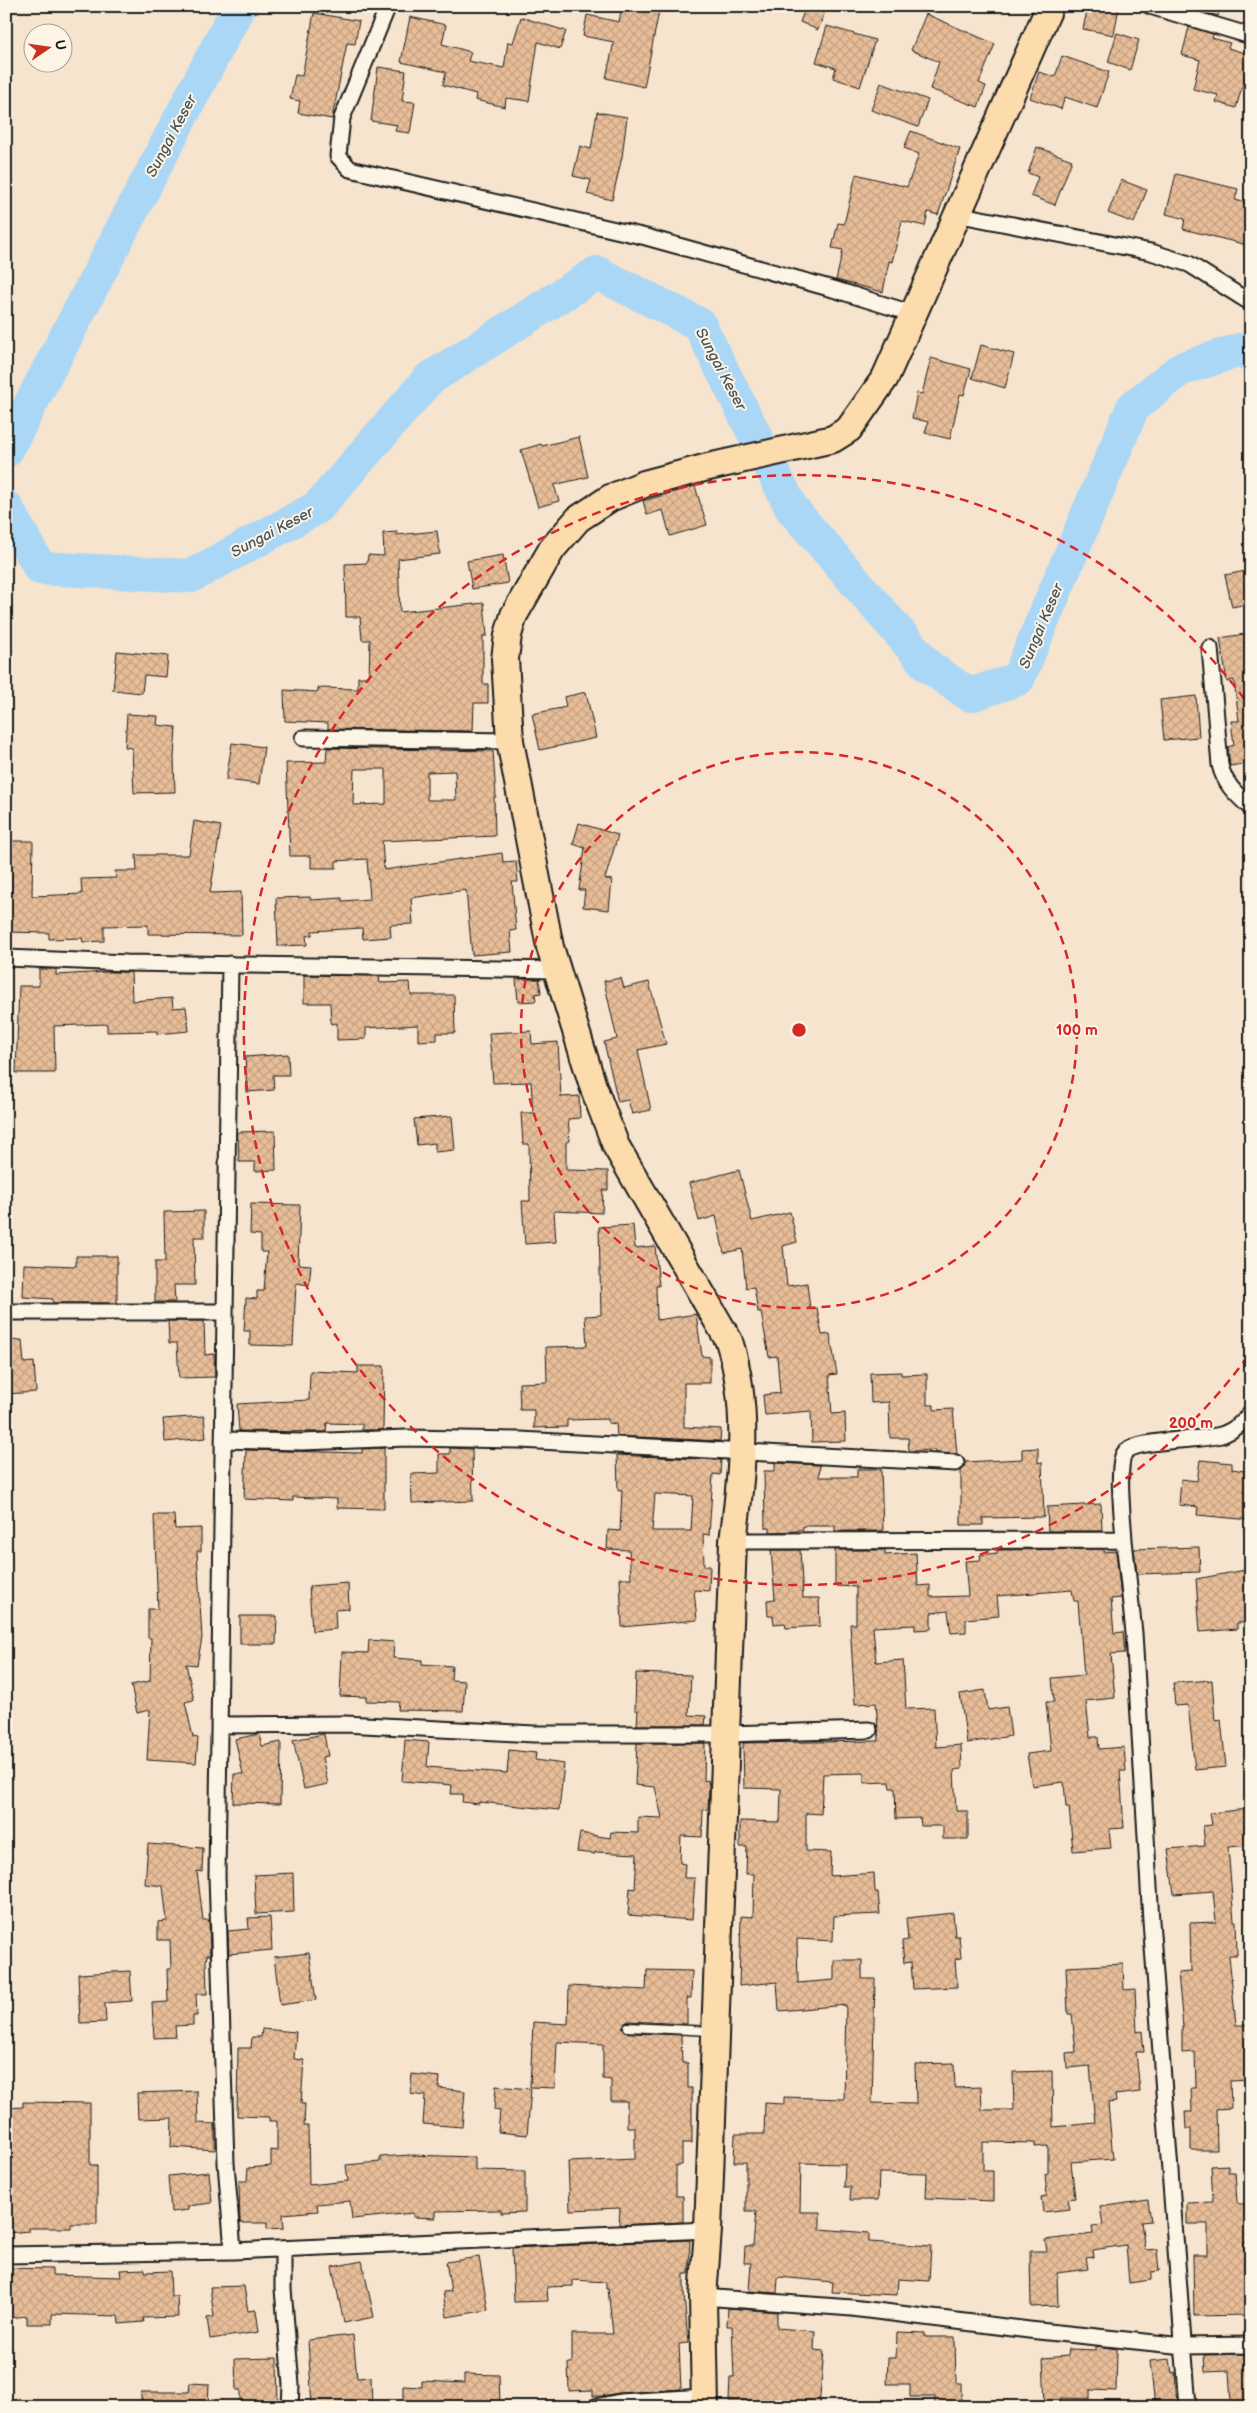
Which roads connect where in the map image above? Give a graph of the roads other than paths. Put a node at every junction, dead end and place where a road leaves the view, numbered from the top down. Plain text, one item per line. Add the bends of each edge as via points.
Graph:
1 (388, 6) edge
2 (1050, 6) edge
3 (1150, 6) edge
4 (1251, 36) edge
5 (956, 214) junction
6 (1251, 303) edge
7 (914, 314) junction
8 (1210, 648) dead end
9 (303, 738) dead end
10 (510, 741) junction
11 (1251, 808) edge
12 (6, 958) edge
13 (230, 964) junction
14 (556, 970) junction
15 (6, 1312) edge
16 (225, 1312) junction
17 (1251, 1412) edge
18 (223, 1440) junction
19 (742, 1452) junction
20 (956, 1462) dead end
21 (1124, 1540) junction
22 (733, 1541) junction
23 (219, 1725) junction
24 (869, 1730) dead end
25 (726, 1734) junction
26 (628, 2027) dead end
27 (716, 2031) junction
28 (708, 2230) junction
29 (283, 2249) junction
30 (233, 2251) junction
31 (6, 2255) edge
32 (703, 2297) junction
33 (1251, 2345) edge
34 (1184, 2346) junction
35 (705, 2402) edge
36 (290, 2407) edge
37 (595, 2407) edge
38 (1188, 2407) edge

1 - 7 street via 342,118 338,156 350,169 646,237
2 - 5 highway
3 - 4 street
5 - 6 street via 1151,252 1189,264
5 - 7 highway
7 - 10 highway via 885,378 850,429 833,439 644,484 610,498 578,519 552,549 514,615 505,659
8 - 11 street via 1223,780
9 - 10 street
10 - 14 highway
12 - 13 street
13 - 14 street
13 - 16 street
14 - 19 highway via 616,1146 729,1341 738,1367 743,1414
15 - 16 street
16 - 18 street
17 - 21 street via 1226,1434 1151,1443 1129,1448 1123,1454
18 - 19 street via 520,1440
18 - 23 street
19 - 20 street
19 - 22 highway
21 - 22 street
21 - 34 street via 1134,1633 1151,1921
22 - 25 highway
23 - 25 street via 345,1724 534,1734
23 - 30 street via 217,1875 226,2163
24 - 25 street
25 - 27 highway
26 - 27 lane
27 - 28 highway
28 - 29 street
28 - 32 highway
29 - 30 street
29 - 36 street
30 - 31 street
32 - 34 street via 852,2308
32 - 35 highway
33 - 34 street
34 - 38 street
35 - 37 street via 620,2402

